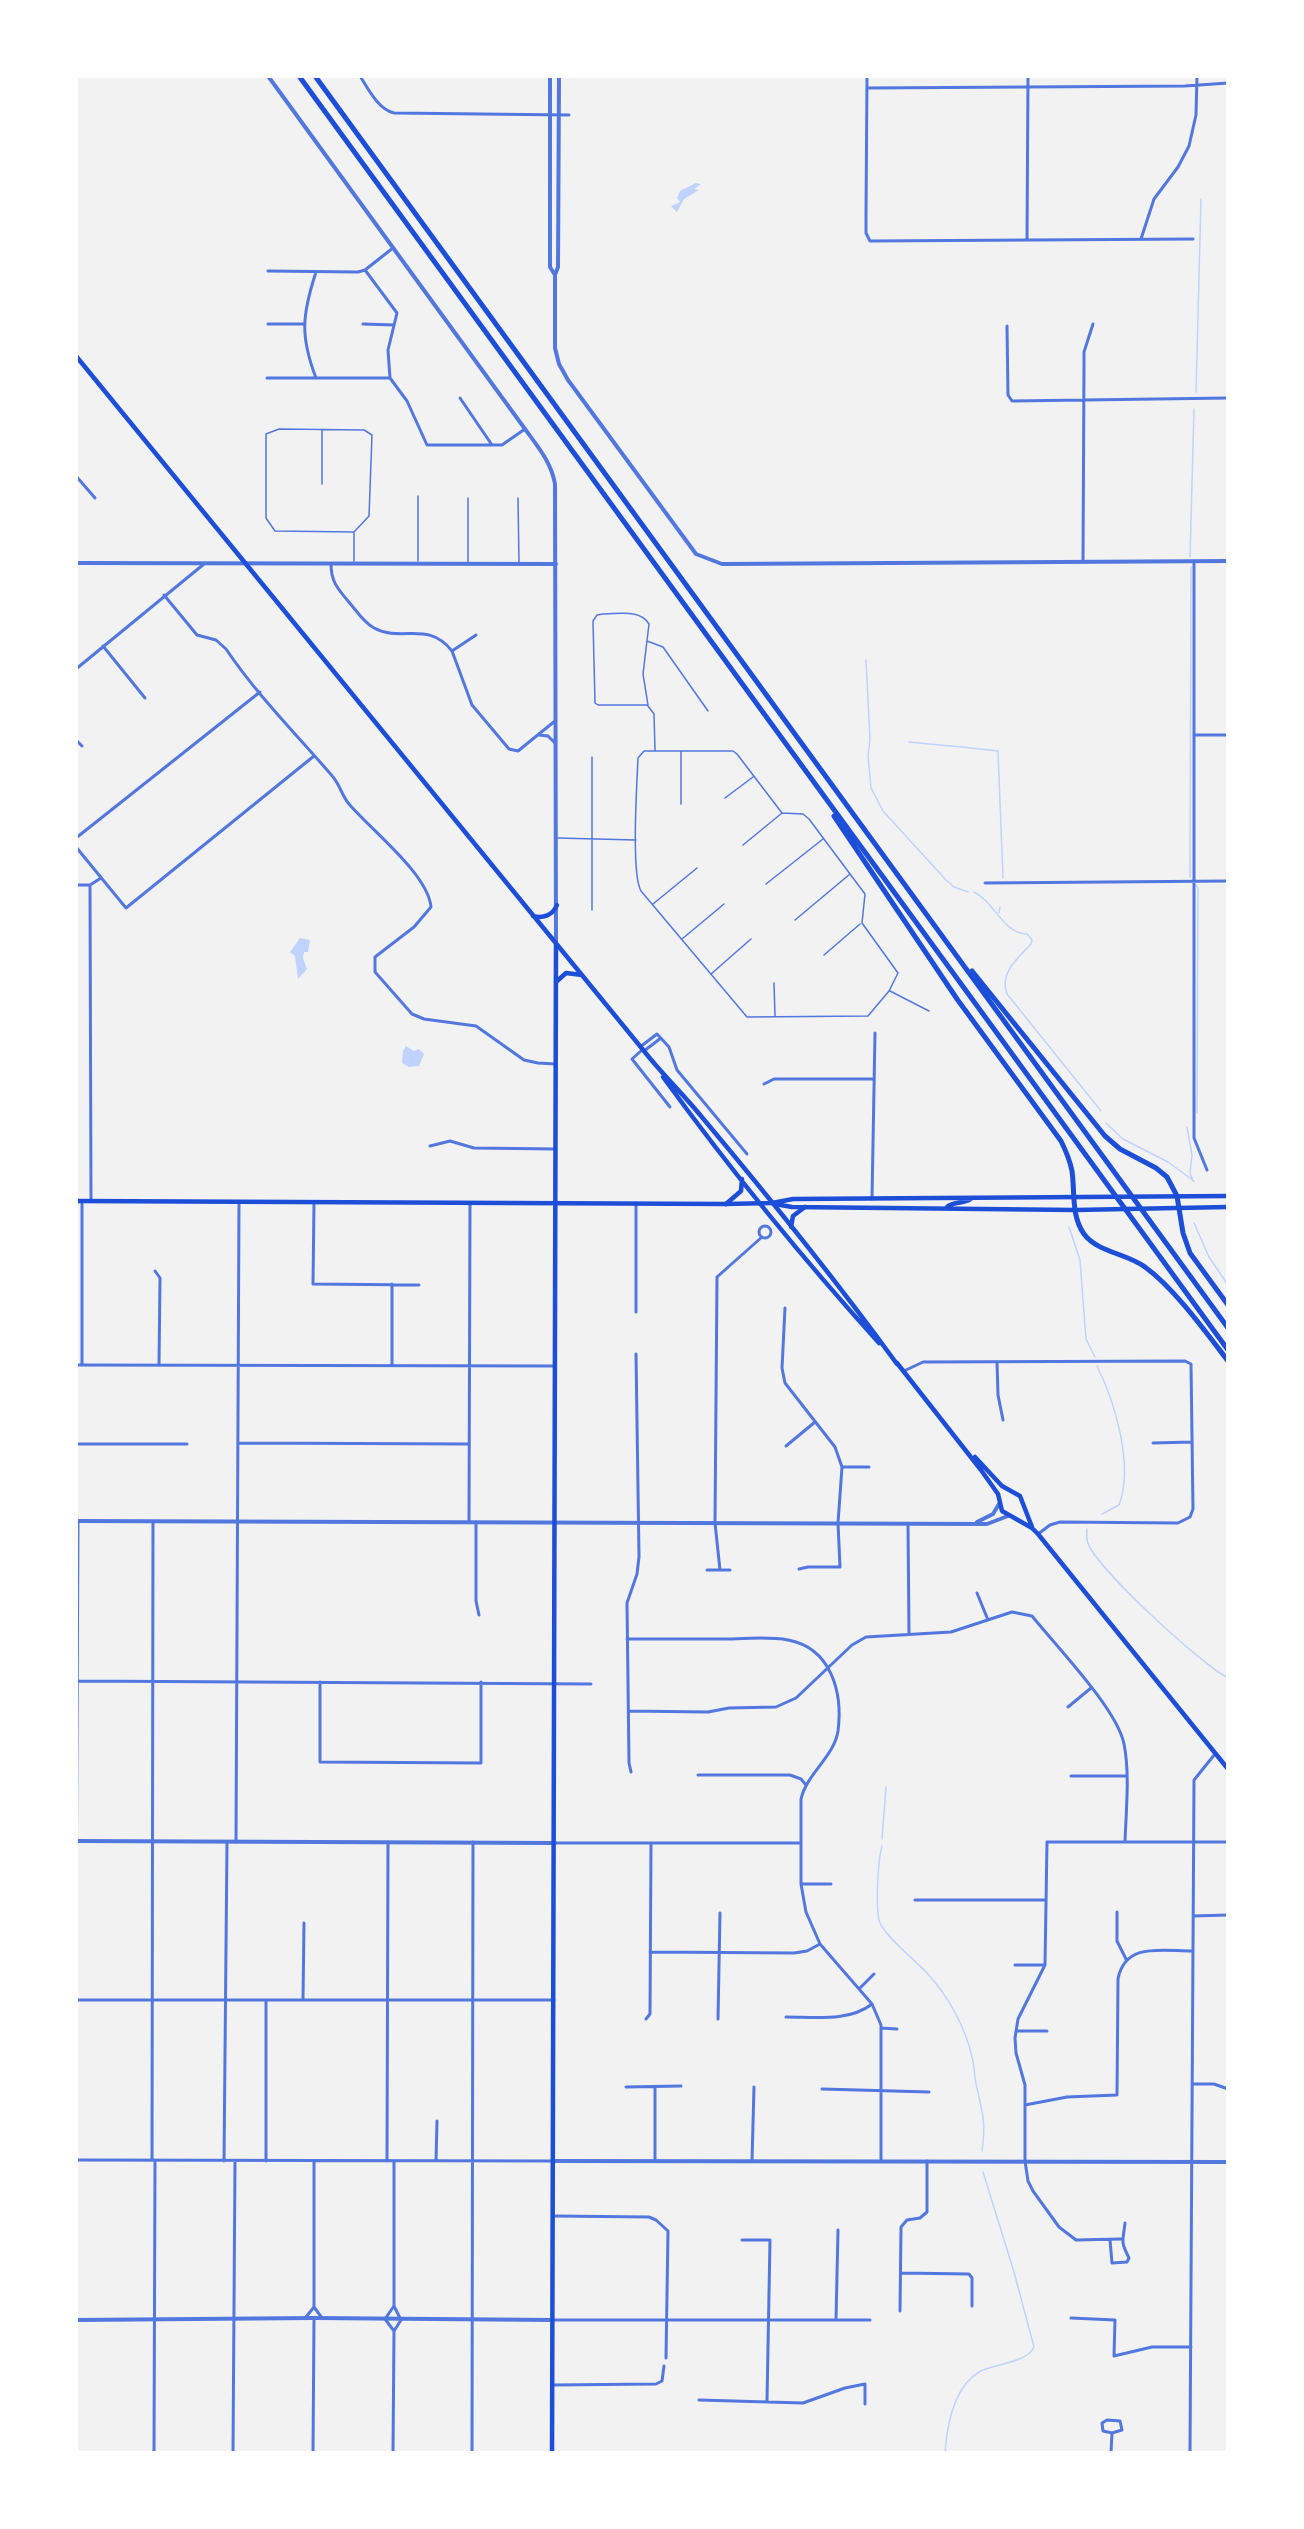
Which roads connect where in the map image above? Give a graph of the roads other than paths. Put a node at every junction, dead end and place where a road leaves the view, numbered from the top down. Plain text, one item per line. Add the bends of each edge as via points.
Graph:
1 (268, 76) edge
2 (299, 76) edge
3 (315, 76) edge
4 (360, 76) edge
5 (550, 76) edge
6 (560, 76) edge
7 (867, 76) edge
8 (1028, 76) edge
9 (1197, 76) edge
10 (1227, 83) edge
11 (1197, 84) junction
12 (1027, 87) junction
13 (867, 88) junction
14 (550, 115) junction
15 (560, 115) junction
16 (569, 115) dead end
17 (1141, 239) junction
18 (1193, 239) dead end
19 (1027, 240) junction
20 (393, 248) junction
21 (365, 270) junction
22 (268, 271) dead end
23 (316, 272) junction
24 (555, 275) junction
25 (268, 324) dead end
26 (305, 324) junction
27 (363, 324) dead end
28 (1093, 324) dead end
29 (394, 325) junction
30 (1007, 326) dead end
31 (76, 356) edge
32 (267, 378) dead end
33 (316, 378) junction
34 (390, 378) junction
35 (459, 398) dead end
36 (1227, 398) edge
37 (1083, 400) junction
38 (525, 429) junction
39 (322, 430) junction
40 (492, 445) junction
41 (76, 476) edge
42 (322, 483) dead end
43 (418, 496) dead end
44 (95, 498) dead end
45 (468, 498) dead end
46 (518, 498) dead end
47 (354, 532) junction
48 (1227, 561) edge
49 (1083, 562) junction
50 (1194, 562) junction
51 (76, 563) edge
52 (204, 564) junction
53 (245, 564) junction
54 (331, 564) junction
55 (354, 564) junction
56 (418, 564) junction
57 (468, 564) junction
58 (519, 564) junction
59 (555, 564) junction
60 (164, 595) junction
61 (476, 635) dead end
62 (647, 641) junction
63 (103, 646) junction
64 (452, 651) junction
65 (76, 669) edge
66 (260, 692) junction
67 (146, 698) dead end
68 (648, 705) junction
69 (708, 711) dead end
70 (556, 720) junction
71 (539, 735) junction
72 (1194, 735) junction
73 (1227, 735) edge
74 (76, 740) edge
75 (82, 746) dead end
76 (557, 748) junction
77 (655, 751) junction
78 (681, 751) junction
79 (315, 756) junction
80 (592, 757) dead end
81 (802, 767) junction
82 (754, 776) junction
83 (725, 798) dead end
84 (681, 804) dead end
85 (782, 813) junction
86 (76, 838) edge
87 (556, 838) junction
88 (592, 838) junction
89 (823, 839) junction
90 (636, 840) junction
91 (743, 845) dead end
92 (76, 847) edge
93 (697, 868) dead end
94 (850, 874) junction
95 (101, 878) junction
96 (1194, 881) junction
97 (1227, 881) edge
98 (985, 883) dead end
99 (766, 884) dead end
100 (76, 885) edge
101 (90, 885) junction
102 (557, 904) junction
103 (652, 904) junction
104 (724, 904) dead end
105 (592, 910) dead end
106 (533, 915) junction
107 (929, 918) junction
108 (795, 920) dead end
109 (862, 923) junction
110 (682, 939) junction
111 (751, 939) dead end
112 (556, 944) junction
113 (824, 955) dead end
114 (711, 974) junction
115 (582, 975) junction
116 (556, 982) junction
117 (774, 983) dead end
118 (889, 991) junction
119 (929, 1011) dead end
120 (775, 1016) junction
121 (875, 1033) dead end
122 (661, 1038) junction
123 (643, 1051) junction
124 (556, 1064) junction
125 (872, 1079) junction
126 (764, 1084) dead end
127 (670, 1107) dead end
128 (430, 1146) dead end
129 (557, 1149) junction
130 (747, 1154) dead end
131 (1206, 1170) dead end
132 (742, 1179) junction
133 (1177, 1196) junction
134 (1227, 1196) edge
135 (1074, 1197) junction
136 (872, 1199) junction
137 (971, 1199) junction
138 (79, 1201) edge
139 (91, 1201) junction
140 (239, 1202) junction
141 (314, 1203) junction
142 (470, 1203) junction
143 (557, 1203) junction
144 (636, 1203) junction
145 (762, 1203) junction
146 (772, 1203) junction
147 (726, 1204) junction
148 (805, 1207) junction
149 (861, 1207) junction
150 (947, 1207) junction
151 (1227, 1208) edge
152 (1179, 1209) junction
153 (1076, 1210) junction
154 (792, 1227) junction
155 (762, 1237) dead end
156 (155, 1271) dead end
157 (392, 1284) junction
158 (419, 1285) dead end
159 (1227, 1305) edge
160 (785, 1308) dead end
161 (636, 1312) dead end
162 (1227, 1328) edge
163 (1227, 1350) edge
164 (636, 1354) dead end
165 (1227, 1361) edge
166 (997, 1362) junction
167 (897, 1364) junction
168 (76, 1365) edge
169 (82, 1365) junction
170 (159, 1365) junction
171 (239, 1365) junction
172 (393, 1365) junction
173 (470, 1365) junction
174 (556, 1366) junction
175 (904, 1371) junction
176 (1003, 1420) dead end
177 (814, 1422) junction
178 (1192, 1442) junction
179 (238, 1443) junction
180 (961, 1443) junction
181 (1153, 1443) dead end
182 (76, 1444) edge
183 (187, 1444) dead end
184 (469, 1444) junction
185 (786, 1446) dead end
186 (842, 1467) junction
187 (869, 1467) dead end
188 (1013, 1492) junction
189 (1000, 1502) junction
190 (1023, 1507) junction
191 (1010, 1516) junction
192 (77, 1521) edge
193 (153, 1522) junction
194 (238, 1522) junction
195 (469, 1522) junction
196 (476, 1522) junction
197 (908, 1522) junction
198 (638, 1523) junction
199 (715, 1523) junction
200 (838, 1523) junction
201 (974, 1523) junction
202 (556, 1524) junction
203 (1032, 1528) junction
204 (1038, 1534) junction
205 (799, 1569) dead end
206 (708, 1570) dead end
207 (720, 1570) junction
208 (730, 1570) dead end
209 (977, 1593) dead end
210 (479, 1615) dead end
211 (988, 1620) junction
212 (909, 1634) junction
213 (627, 1639) junction
214 (828, 1667) junction
215 (77, 1682) edge
216 (153, 1682) junction
217 (237, 1682) junction
218 (320, 1682) junction
219 (481, 1682) junction
220 (556, 1684) junction
221 (591, 1684) dead end
222 (1091, 1688) junction
223 (1068, 1707) dead end
224 (629, 1711) junction
225 (1215, 1754) junction
226 (1227, 1769) edge
227 (631, 1773) dead end
228 (698, 1775) dead end
229 (1071, 1776) dead end
230 (1125, 1776) junction
231 (806, 1785) junction
232 (77, 1841) edge
233 (152, 1842) junction
234 (226, 1842) junction
235 (236, 1842) junction
236 (388, 1842) junction
237 (473, 1842) junction
238 (1125, 1842) junction
239 (1193, 1842) junction
240 (1227, 1842) edge
241 (555, 1843) junction
242 (651, 1843) junction
243 (800, 1843) junction
244 (801, 1884) junction
245 (831, 1884) dead end
246 (915, 1900) dead end
247 (1046, 1900) junction
248 (1117, 1912) dead end
249 (720, 1913) dead end
250 (1193, 1916) junction
251 (1227, 1916) edge
252 (304, 1923) dead end
253 (76, 1939) edge
254 (820, 1944) junction
255 (1193, 1951) junction
256 (651, 1953) junction
257 (720, 1954) junction
258 (1126, 1959) junction
259 (1015, 1965) dead end
260 (1045, 1965) junction
261 (874, 1974) dead end
262 (859, 1989) junction
263 (76, 2000) edge
264 (152, 2000) junction
265 (225, 2000) junction
266 (266, 2000) junction
267 (303, 2000) junction
268 (386, 2000) junction
269 (554, 2000) junction
270 (473, 2001) junction
271 (873, 2004) junction
272 (786, 2017) dead end
273 (646, 2019) dead end
274 (718, 2019) dead end
275 (76, 2023) edge
276 (882, 2028) junction
277 (897, 2029) dead end
278 (1016, 2031) junction
279 (1047, 2031) dead end
280 (1192, 2084) junction
281 (681, 2086) dead end
282 (626, 2087) dead end
283 (754, 2087) dead end
284 (655, 2088) junction
285 (1227, 2088) edge
286 (822, 2089) dead end
287 (881, 2092) junction
288 (929, 2092) dead end
289 (1025, 2105) junction
290 (437, 2121) dead end
291 (76, 2160) edge
292 (153, 2160) junction
293 (266, 2160) junction
294 (224, 2161) junction
295 (235, 2161) junction
296 (314, 2161) junction
297 (387, 2161) junction
298 (394, 2161) junction
299 (436, 2161) junction
300 (473, 2161) junction
301 (554, 2161) junction
302 (655, 2161) junction
303 (752, 2161) junction
304 (881, 2161) junction
305 (927, 2161) junction
306 (1025, 2161) junction
307 (1191, 2162) junction
308 (1227, 2162) edge
309 (554, 2216) junction
310 (1125, 2223) dead end
311 (838, 2229) dead end
312 (771, 2234) dead end
313 (742, 2240) dead end
314 (770, 2240) junction
315 (1110, 2240) junction
316 (1121, 2240) junction
317 (901, 2273) junction
318 (394, 2306) junction
319 (972, 2306) dead end
320 (314, 2307) junction
321 (900, 2311) dead end
322 (234, 2318) junction
323 (305, 2318) junction
324 (314, 2318) junction
325 (322, 2318) junction
326 (1071, 2318) dead end
327 (385, 2319) junction
328 (76, 2320) edge
329 (154, 2320) junction
330 (401, 2320) junction
331 (473, 2320) junction
332 (553, 2320) junction
333 (666, 2320) junction
334 (770, 2320) junction
335 (836, 2320) junction
336 (870, 2320) dead end
337 (394, 2331) junction
338 (1191, 2347) junction
339 (666, 2358) dead end
340 (664, 2366) dead end
341 (553, 2385) junction
342 (699, 2400) dead end
343 (767, 2401) junction
344 (865, 2404) dead end
345 (1112, 2433) junction
346 (154, 2452) edge
347 (233, 2452) edge
348 (313, 2452) edge
349 (393, 2452) edge
350 (472, 2452) edge
351 (552, 2452) edge
352 (1112, 2452) edge
353 (1190, 2452) edge

1 - 20 street
2 - 81 highway
3 - 107 highway
4 - 14 street via 380,106 394,113
5 - 14 street
6 - 15 street
7 - 13 street
8 - 12 street
9 - 11 street
10 - 11 street
11 - 12 street
11 - 17 street via 1189,146 1154,199
12 - 13 street
12 - 19 street
13 - 19 street via 866,233 870,241
14 - 15 street
14 - 24 street via 550,267
15 - 16 street
15 - 24 street
17 - 18 street
17 - 19 street
20 - 21 street
20 - 38 street
21 - 23 street
21 - 29 street via 397,313
22 - 23 street
23 - 26 street via 306,303
24 - 49 street via 555,348 567,380 696,554 723,564
25 - 26 street
26 - 33 street via 305,349
27 - 29 street
28 - 37 street via 1084,352
29 - 34 street via 388,350
30 - 37 street via 1008,395 1012,401
31 - 53 main road
32 - 33 street
33 - 34 street
34 - 40 street via 407,401 427,445
35 - 40 street
36 - 37 street
37 - 49 street
38 - 40 street via 502,446
38 - 59 street via 549,463 555,484
39 - 42 lane
39 - 47 lane via 364,430 372,435 369,516
39 - 47 lane via 279,429 266,434 266,518 275,531
41 - 44 street
43 - 56 lane
45 - 57 lane
46 - 58 lane
47 - 55 lane
48 - 50 street
49 - 50 street
50 - 72 street
51 - 52 street
52 - 53 street
52 - 60 street
53 - 54 street
53 - 106 main road
54 - 55 street
54 - 64 street via 333,583 366,623 385,632 424,632
55 - 56 street
56 - 57 street
57 - 58 street
58 - 59 street
59 - 70 street
60 - 63 street
60 - 66 street via 197,635 216,640 226,649
61 - 64 street
62 - 68 lane via 643,674
62 - 68 lane via 649,624 640,615 603,614 593,621 595,703
62 - 69 lane via 663,648
63 - 65 street
63 - 67 street
64 - 71 street via 472,705 509,749 515,751
66 - 79 street
66 - 86 street
68 - 77 lane via 654,714
70 - 71 street
70 - 76 street
71 - 76 street via 548,736
72 - 73 street
72 - 96 street
74 - 75 street
76 - 87 street
77 - 78 lane
77 - 90 lane via 644,751 638,758
78 - 82 lane via 733,752
78 - 84 lane
79 - 95 street via 126,908
79 - 124 street via 335,779 348,803 421,881 430,897 431,907 426,916 375,957 375,972 412,1014 476,1026 524,1060
80 - 88 lane
81 - 135 highway via 946,984 1060,1141 1071,1167
81 - 163 highway
82 - 83 lane
82 - 85 lane
85 - 89 lane via 806,816
85 - 91 lane
87 - 88 lane
87 - 102 street
88 - 90 lane
88 - 105 lane
89 - 94 lane
89 - 99 lane
90 - 103 lane via 638,886
92 - 95 street
93 - 103 lane
94 - 108 lane
94 - 109 lane via 865,894
95 - 101 street
96 - 97 street
96 - 98 street
96 - 131 street via 1194,1138
100 - 101 street
101 - 139 street
102 - 106 main road via 552,913
102 - 112 street
103 - 110 lane
104 - 110 lane
106 - 112 main road
107 - 133 highway via 1105,1136 1162,1173
107 - 162 highway
109 - 113 lane
109 - 118 lane via 898,973
110 - 114 lane
111 - 114 lane
112 - 115 main road
112 - 116 main road
114 - 120 lane via 747,1017
115 - 116 main road via 566,973
115 - 123 main road
116 - 124 main road
117 - 120 lane
118 - 119 lane
118 - 120 lane via 868,1016
121 - 125 street
122 - 123 street
122 - 123 street via 657,1034
122 - 130 street via 669,1047 677,1070
123 - 127 street via 632,1059
123 - 132 main road
123 - 146 main road
124 - 129 main road
125 - 126 street via 774,1079
125 - 136 street
128 - 129 street via 450,1141 474,1148
129 - 143 main road
132 - 145 main road
132 - 147 main road via 741,1191
133 - 134 main road
133 - 135 main road
133 - 152 highway
135 - 137 main road
135 - 153 highway
136 - 137 main road
136 - 146 main road via 793,1199
136 - 149 main road
137 - 150 main road
138 - 139 main road
138 - 169 street
139 - 140 main road
140 - 141 main road
140 - 171 street
141 - 142 main road
141 - 157 street via 313,1284
142 - 143 main road
142 - 173 street
143 - 144 main road
143 - 174 main road
144 - 147 main road
144 - 161 street
145 - 146 main road
145 - 147 main road
145 - 167 main road
146 - 148 main road
146 - 154 main road
148 - 149 main road
148 - 154 main road via 793,1216
149 - 150 main road
150 - 153 main road
151 - 152 main road
152 - 153 main road
152 - 159 highway via 1190,1253
153 - 165 highway via 1088,1239 1134,1259 1151,1271
154 - 167 main road
155 - 199 street via 717,1277
156 - 170 street via 160,1278
157 - 158 street
157 - 172 street
160 - 177 street via 784,1379
164 - 198 street
166 - 175 street via 923,1362
166 - 176 street
166 - 178 street via 1189,1362
167 - 175 main road
168 - 169 street
169 - 170 street
170 - 171 street
171 - 172 street
171 - 179 street
172 - 173 street
173 - 174 street
173 - 184 street
174 - 202 main road
175 - 180 main road
177 - 185 street
177 - 186 street via 835,1447
178 - 181 street
178 - 204 street via 1190,1517 1178,1523 1060,1522
179 - 184 street
179 - 194 street
180 - 188 main road via 1002,1486
180 - 189 main road
182 - 183 street
184 - 195 street
186 - 187 street
186 - 200 street
188 - 189 main road via 1005,1494
188 - 190 main road via 1022,1499
189 - 191 main road via 1002,1511
189 - 201 street via 993,1515
190 - 191 main road via 1019,1514
190 - 203 main road
191 - 201 street via 987,1524
191 - 203 main road
192 - 193 street
192 - 215 street
193 - 194 street
193 - 216 street
194 - 195 street
194 - 217 street
195 - 196 street
196 - 202 street
196 - 210 street
197 - 200 street
197 - 201 street
197 - 212 street
198 - 199 street
198 - 202 street
198 - 213 street via 639,1566 628,1596
199 - 200 street
199 - 207 street
200 - 205 street via 840,1567
202 - 220 main road
203 - 204 main road
204 - 225 main road
206 - 207 street
207 - 208 street
209 - 211 street
211 - 212 street via 951,1632
211 - 222 street via 1012,1612 1032,1616
212 - 214 street via 866,1637
213 - 214 street via 788,1640 808,1648
213 - 224 street
214 - 224 street via 790,1702 776,1707 708,1712
214 - 231 street via 838,1694 838,1732
215 - 216 street
215 - 232 street
216 - 217 street
216 - 233 street
217 - 218 street
217 - 235 street
218 - 219 street
218 - 219 street via 320,1762 481,1763
219 - 220 street
220 - 221 street
220 - 241 main road
222 - 223 street
222 - 230 street via 1121,1732
224 - 227 street
225 - 226 main road
225 - 239 street via 1194,1780
228 - 231 street via 790,1775
229 - 230 street
230 - 238 street
231 - 243 street via 801,1799
232 - 233 street
232 - 253 street
233 - 234 street
233 - 264 street
234 - 235 street
234 - 265 street
235 - 236 street
236 - 237 street
236 - 268 street
237 - 241 street
237 - 270 street
238 - 239 street
238 - 247 street via 1047,1842
239 - 240 street
239 - 250 street
241 - 242 street
241 - 269 main road
242 - 243 street
242 - 256 street
243 - 244 street
244 - 245 street
244 - 254 street via 806,1912
246 - 247 street
247 - 260 street
248 - 258 street via 1117,1941
249 - 257 street
250 - 251 street
250 - 255 street
252 - 267 street
254 - 257 street via 801,1953
254 - 262 street
255 - 258 street via 1145,1951
255 - 280 street
256 - 257 street
256 - 273 street via 650,2014
257 - 274 street
258 - 289 street via 1118,1979 1117,2095 1067,2097
259 - 260 street
260 - 278 street via 1023,2007
261 - 262 street
262 - 271 street
263 - 264 street
263 - 275 street
264 - 265 street
264 - 292 street
265 - 266 street
265 - 294 street
266 - 267 street
266 - 293 street
267 - 268 street
268 - 270 street
268 - 297 street
269 - 270 street
269 - 301 main road
270 - 300 street
271 - 272 street via 843,2016
271 - 276 street
276 - 277 street
276 - 287 street
278 - 279 street
278 - 289 street
280 - 285 street
280 - 307 street
281 - 284 street
282 - 284 street
283 - 303 street
284 - 302 street
286 - 287 street
287 - 288 street
287 - 304 street
289 - 306 street
290 - 299 street
291 - 292 street
292 - 294 street
292 - 329 street
293 - 295 street
293 - 296 street
294 - 295 street
295 - 322 street
296 - 297 street
296 - 320 street
297 - 298 street
298 - 299 street
298 - 318 street
299 - 300 street
300 - 301 street
300 - 331 street
301 - 302 street
301 - 309 main road
302 - 303 street
303 - 304 street
304 - 305 street
305 - 306 street
305 - 317 street via 927,2212 907,2220 901,2227
306 - 307 street
306 - 315 street via 1031,2189 1064,2232 1076,2240
307 - 308 street
307 - 338 street
309 - 332 main road
309 - 333 street via 649,2217 668,2231
310 - 316 street
311 - 335 street
312 - 314 street
313 - 314 street
314 - 334 street
315 - 316 street
315 - 316 street via 1112,2263 1125,2264 1129,2258
317 - 319 street via 969,2274
317 - 321 street
318 - 327 street
318 - 330 street
320 - 323 street
320 - 325 street
322 - 323 street
322 - 329 street
322 - 347 street
323 - 324 street
324 - 325 street
324 - 348 street
325 - 327 street
326 - 338 street via 1114,2320 1114,2356 1152,2347
327 - 330 street
327 - 337 street
328 - 329 street
329 - 346 street
330 - 331 street
330 - 337 street
331 - 332 street
331 - 350 street
332 - 333 street
332 - 341 main road
333 - 334 street
333 - 339 street
334 - 335 street
334 - 343 street
335 - 336 street
337 - 349 street
338 - 353 street
340 - 341 street via 659,2383
341 - 351 main road
342 - 343 street
343 - 344 street via 816,2401 845,2388 865,2385
345 - 345 street via 1122,2430 1120,2421 1102,2423 1104,2431
345 - 352 street

